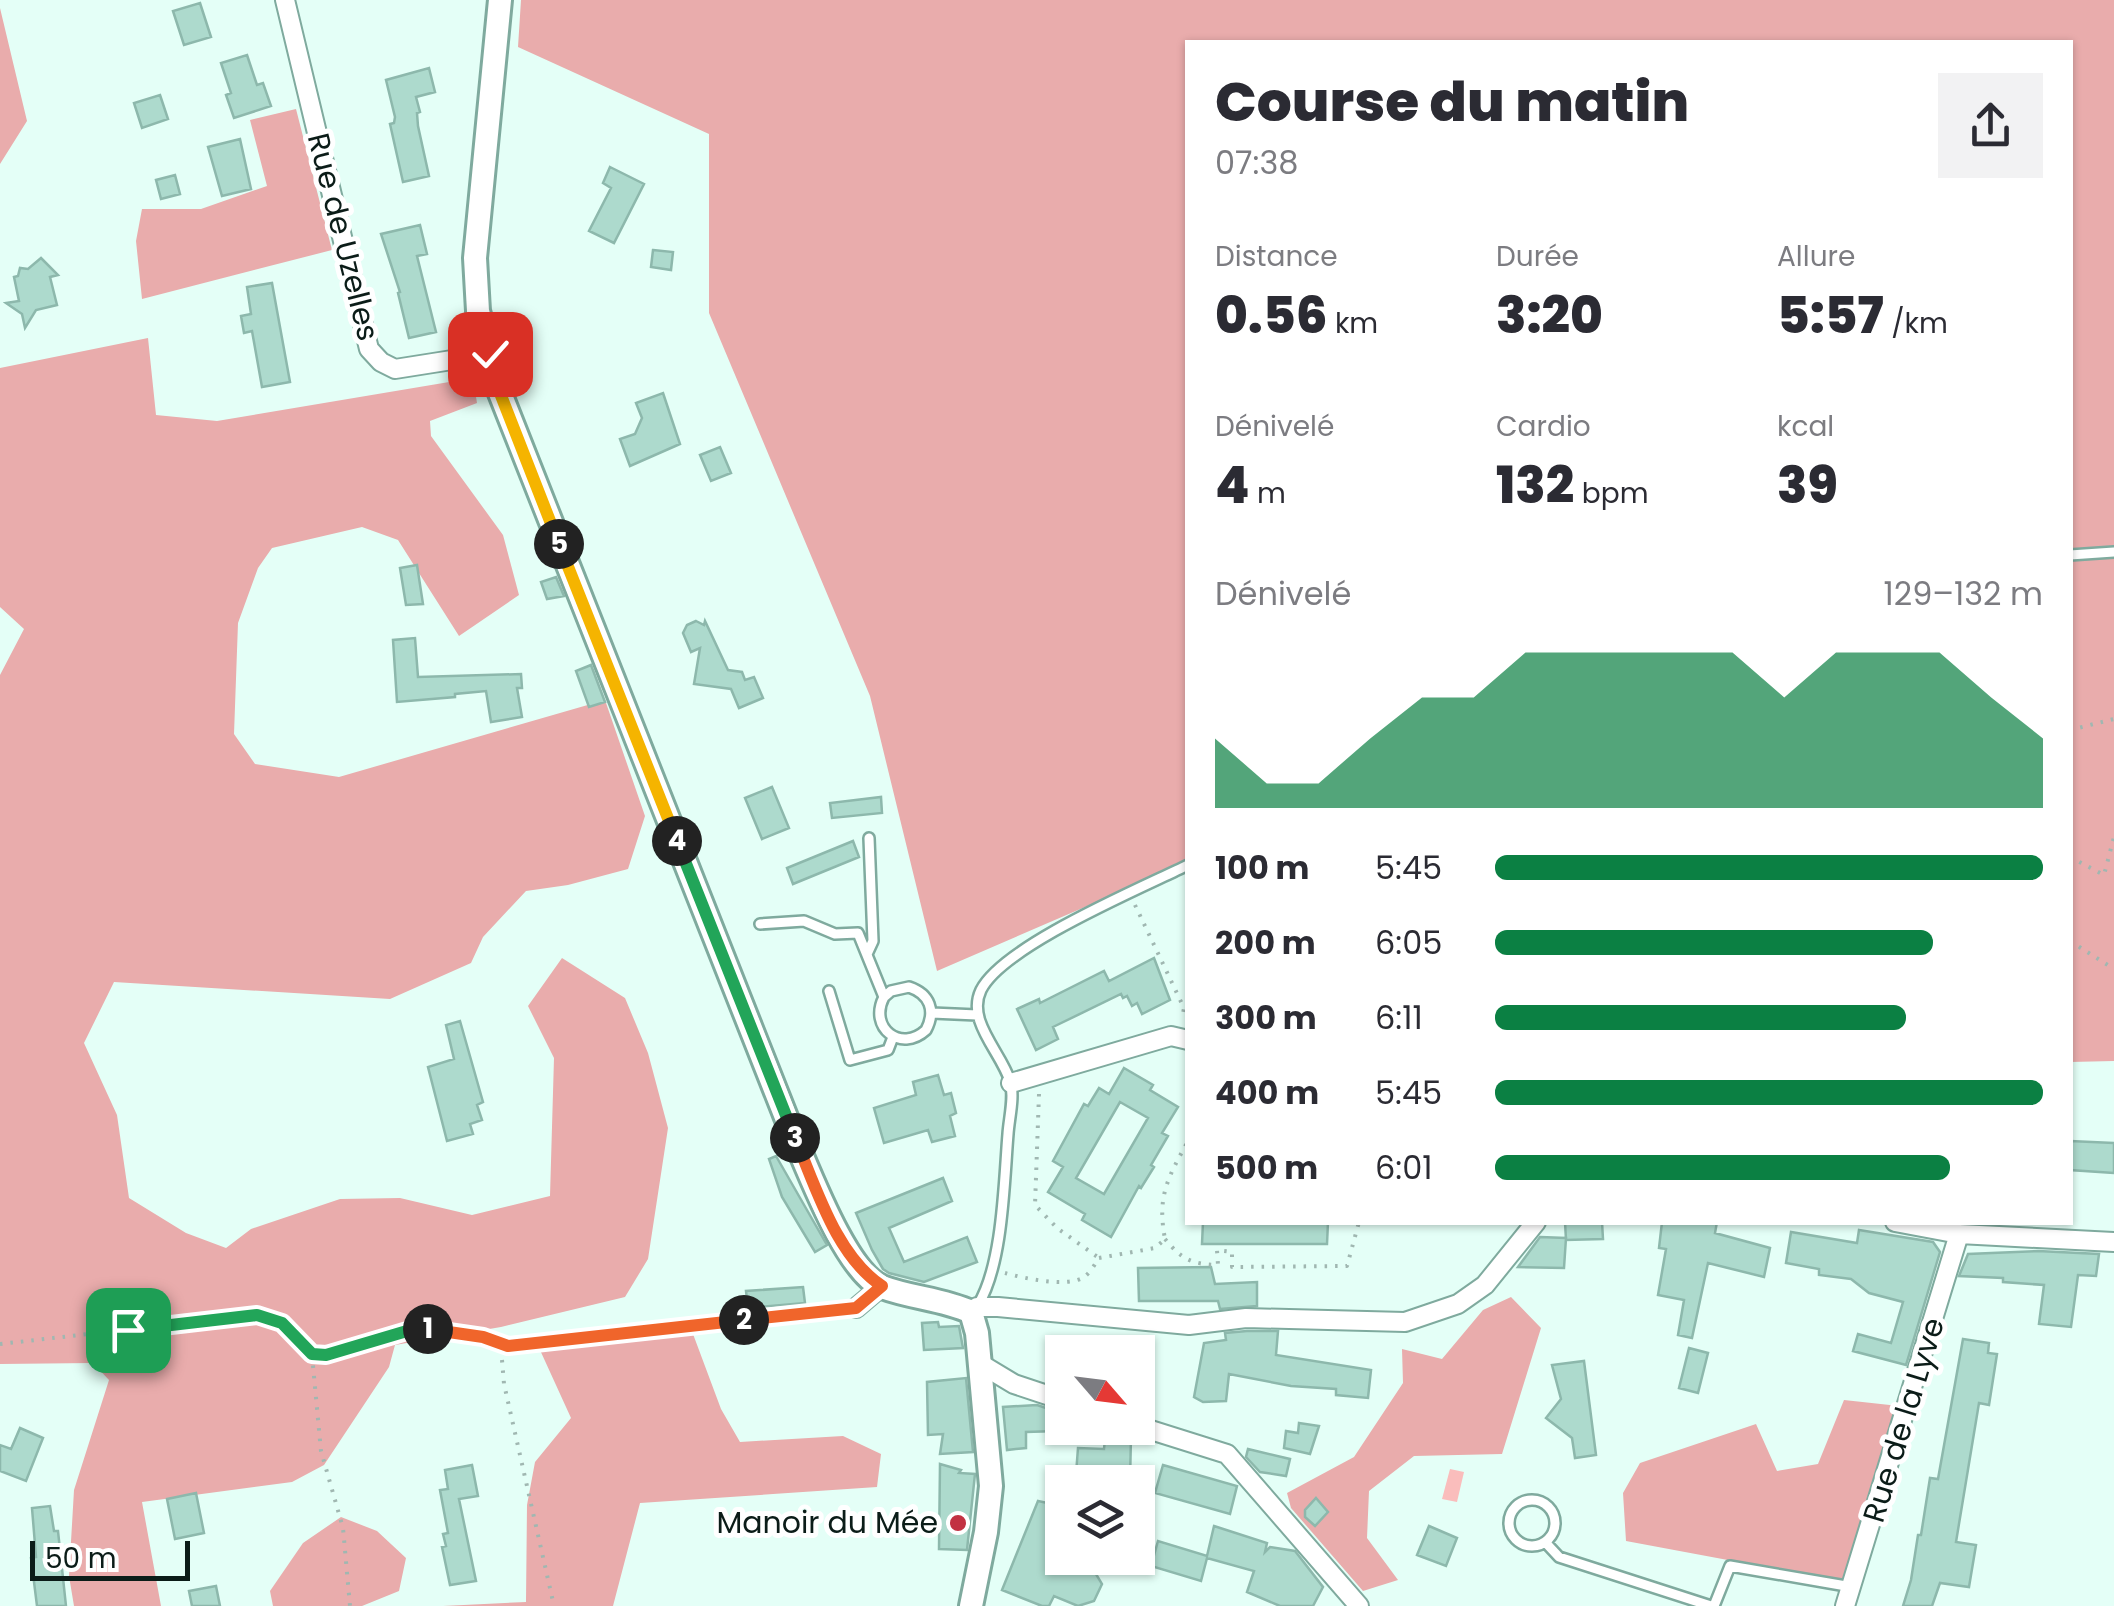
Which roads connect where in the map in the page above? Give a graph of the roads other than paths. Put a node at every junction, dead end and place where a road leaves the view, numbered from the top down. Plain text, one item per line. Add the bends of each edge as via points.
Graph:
1 (285, 0) edge
2 (500, 0) edge
3 (490, 354) junction
4 (2114, 552) edge
5 (2073, 554) edge
6 (869, 838) dead end
7 (1185, 866) edge
8 (760, 924) dead end
9 (867, 954) junction
10 (828, 992) dead end
11 (884, 997) junction
12 (932, 1013) junction
13 (977, 1015) junction
14 (893, 1037) junction
15 (1183, 1039) edge
16 (1011, 1084) junction
17 (1534, 1225) edge
18 (1910, 1225) edge
19 (1960, 1234) junction
20 (2114, 1242) edge
21 (882, 1286) junction
22 (856, 1308) joint
23 (974, 1310) junction
24 (500, 1343) road end
25 (980, 1362) junction
26 (1045, 1394) edge
27 (1155, 1431) edge
28 (1545, 1542) junction
29 (1852, 1587) junction
30 (971, 1606) edge
31 (1359, 1606) edge
32 (1713, 1606) edge
33 (1845, 1606) edge

1 - 3 street, Rue de Uzelles via 369,349 395,370
2 - 3 street via 475,258 478,311
3 - 21 street via 507,412 793,1136 839,1237
4 - 5 lane
6 - 9 lane via 874,941
7 - 13 lane via 1035,940 993,973 980,992
8 - 9 lane via 804,921 835,934 858,933
9 - 11 lane
10 - 14 lane via 850,1060 888,1050
11 - 12 lane via 909,987 925,996
11 - 14 lane via 880,1024
12 - 13 lane
12 - 14 lane via 920,1036
13 - 16 lane
15 - 16 street via 1171,1036
16 - 23 lane via 1000,1224 985,1294
17 - 23 street via 1486,1285 1458,1304 1405,1322 1246,1318 1189,1324
18 - 19 street
19 - 20 street
19 - 29 street, Rue de la Lyve
21 - 22 street
21 - 23 street
22 - 24 lane
23 - 25 street
25 - 26 street
25 - 30 street via 991,1486
27 - 31 street via 1227,1454
28 - 28 lane via 1555,1521 1548,1506 1532,1500 1517,1505 1509,1520 1512,1535 1523,1545
28 - 32 lane via 1559,1557
29 - 32 lane via 1730,1566
29 - 33 street, Rue de la Lyve

